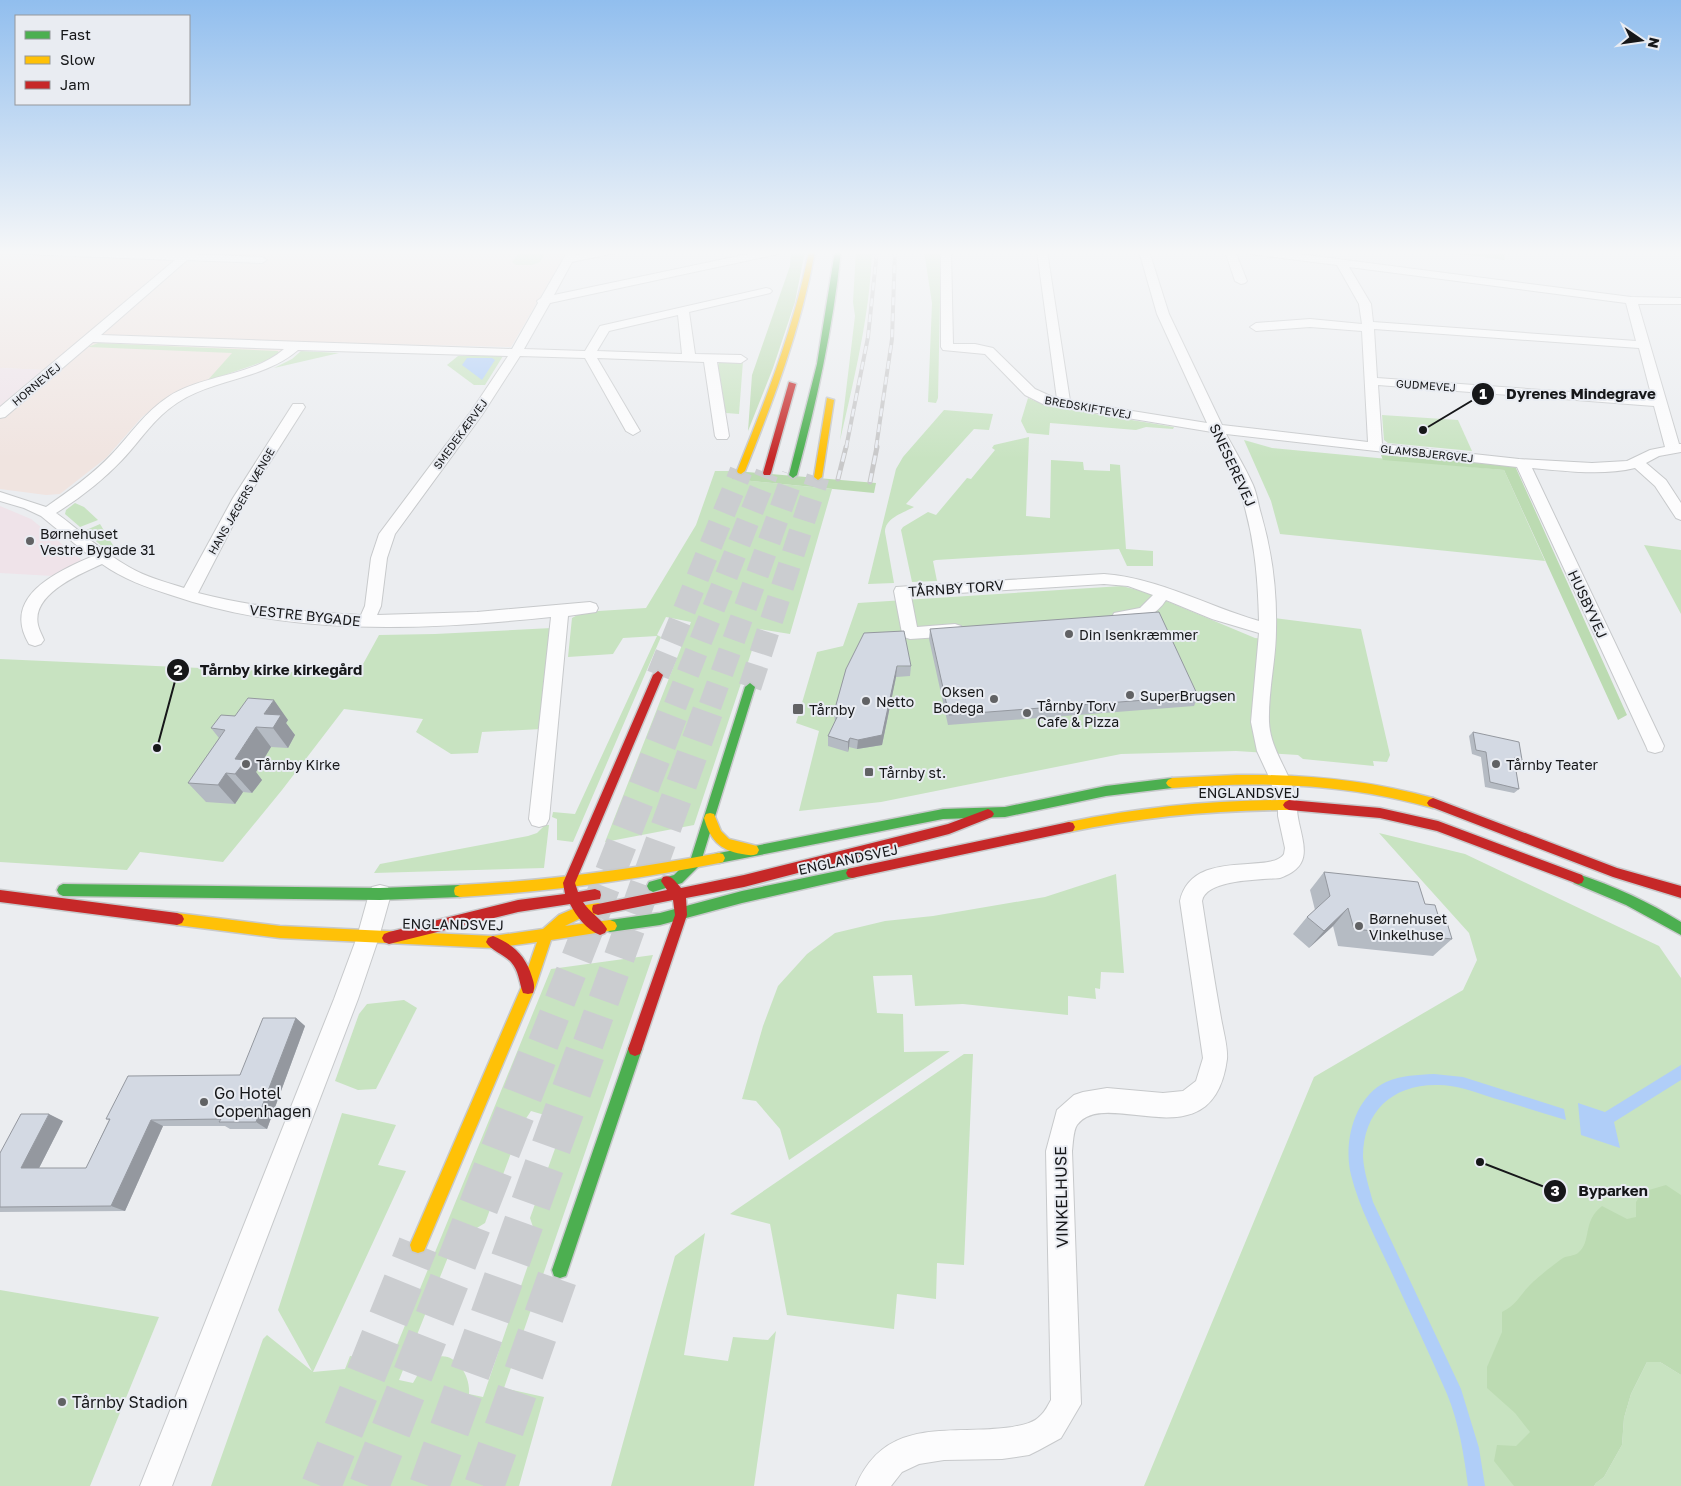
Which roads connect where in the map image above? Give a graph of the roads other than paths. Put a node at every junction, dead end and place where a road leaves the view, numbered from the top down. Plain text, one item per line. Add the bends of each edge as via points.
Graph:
1 (112, 320) edge
2 (533, 320) edge
3 (638, 320) edge
4 (685, 320) edge
5 (796, 320) edge
6 (829, 320) edge
7 (947, 320) edge
8 (1052, 320) edge
9 (1166, 320) edge
10 (1367, 320) edge
11 (1637, 320) edge
12 (1256, 327) dead end
13 (1368, 327) junction
14 (92, 338) junction
15 (1644, 345) junction
16 (296, 346) junction
17 (947, 347) joint
18 (516, 352) junction
19 (589, 355) junction
20 (690, 358) junction
21 (710, 359) junction
22 (741, 359) dead end
23 (795, 373) dead end
24 (1372, 381) junction
25 (831, 391) dead end
26 (1660, 403) junction
27 (1064, 404) junction
28 (298, 407) dead end
29 (0, 414) edge
30 (1216, 428) junction
31 (633, 431) dead end
32 (722, 436) dead end
33 (1376, 448) junction
34 (1677, 449) edge
35 (1522, 462) junction
36 (1637, 462) junction
37 (741, 471) tunnel mouth
38 (767, 473) tunnel mouth
39 (793, 475) tunnel mouth
40 (818, 477) tunnel mouth
41 (0, 496) edge
42 (46, 513) junction
43 (1681, 515) edge
44 (102, 558) junction
45 (1163, 592) junction
46 (188, 596) junction
47 (590, 608) dead end
48 (560, 611) junction
49 (1101, 619) edge
50 (366, 622) junction
51 (976, 628) edge
52 (1268, 630) junction
53 (35, 640) dead end
54 (658, 675) tunnel mouth
55 (750, 687) tunnel mouth
56 (1655, 746) dead end
57 (1280, 779) junction
58 (1288, 805) junction
59 (988, 814) junction
60 (539, 818) dead end
61 (710, 818) junction
62 (753, 850) junction
63 (696, 861) junction
64 (658, 870) junction
65 (569, 883) junction
66 (670, 883) junction
67 (642, 888) dead end
68 (1681, 892) edge
69 (610, 893) dead end
70 (380, 894) junction
71 (679, 895) junction
72 (0, 896) edge
73 (571, 898) junction
74 (580, 912) junction
75 (681, 915) junction
76 (600, 929) junction
77 (1681, 929) edge
78 (546, 935) junction
79 (378, 938) junction
80 (493, 942) junction
81 (528, 988) junction
82 (418, 1245) tunnel mouth
83 (560, 1270) tunnel mouth
84 (156, 1486) edge
85 (872, 1486) edge

1 - 14 street, HORNEVEJ
2 - 18 street, SMEDEKÆRVEJ
3 - 19 street via 604,329
4 - 20 street
5 - 37 main road
6 - 39 main road via 811,413
7 - 17 street
8 - 27 street
9 - 30 street, SNESEREVEJ
10 - 13 street
11 - 15 street
12 - 13 street via 1310,323
13 - 15 street
13 - 24 street
14 - 16 street
14 - 29 street, HORNEVEJ
15 - 26 street
16 - 18 street
16 - 42 street via 279,361 207,384 163,406 148,419 118,457
17 - 27 street, BREDSKIFTEVEJ via 988,351 1030,392
18 - 19 street
18 - 50 street, SMEDEKÆRVEJ via 477,412 387,534 379,558 373,606
19 - 20 street
19 - 31 street
20 - 21 street
21 - 22 street
21 - 32 street
23 - 38 main road
24 - 26 street, GUDMEVEJ
24 - 33 street
25 - 40 main road
26 - 34 street
27 - 30 street, BREDSKIFTEVEJ
28 - 46 street, HANS JÆGERS VÆNGE via 240,498
30 - 33 street, GLAMSBJERGVEJ
30 - 52 street, SNESEREVEJ via 1246,486 1254,512 1266,572
33 - 35 street, GLAMSBJERGVEJ
34 - 36 street, GLAMSBJERGVEJ via 1655,453
35 - 36 street, GLAMSBJERGVEJ via 1598,468
35 - 56 street, HUSBYVEJ
36 - 43 street via 1661,483
41 - 42 street
42 - 44 street, VESTRE BYGADE
44 - 46 street, VESTRE BYGADE via 140,579
44 - 53 street via 62,576 39,594 30,617 30,632
45 - 49 street via 1148,612
45 - 51 street, TÅRNBY TORV via 1136,582 1104,579 902,590 910,633
45 - 52 street, TÅRNBY TORV via 1218,615
46 - 50 street, VESTRE BYGADE via 246,610
47 - 48 street, VESTRE BYGADE
48 - 50 street, VESTRE BYGADE via 463,620
48 - 60 street
52 - 57 street, SNESEREVEJ via 1260,722 1266,751
54 - 65 main road
55 - 61 main road
57 - 58 street, SNESEREVEJ
57 - 59 main road, ENGLANDSVEJ via 1123,788
57 - 68 main road, ENGLANDSVEJ via 1390,792 1442,806 1495,824 1618,876
58 - 75 main road, ENGLANDSVEJ via 1184,808 1119,816 742,897
58 - 77 main road, ENGLANDSVEJ via 1380,813 1438,826 1612,892
58 - 85 street, VINKELHUSE via 1295,848 1289,864 1280,869 1216,877 1194,890 1191,902 1215,1058 1210,1084 1203,1094 1192,1102 1165,1107 1090,1101 1077,1106 1066,1116 1060,1130 1066,1404 1061,1425 1051,1443 1038,1457 1021,1464 1002,1466 919,1455 903,1457 888,1465
59 - 62 main road, ENGLANDSVEJ via 943,814
59 - 71 main road via 949,829
61 - 62 main road via 712,830 729,848
61 - 63 main road
62 - 63 main road, ENGLANDSVEJ
63 - 64 main road, ENGLANDSVEJ
63 - 66 main road via 684,876
64 - 65 main road, ENGLANDSVEJ
64 - 66 main road
65 - 70 main road, ENGLANDSVEJ
65 - 73 main road
66 - 67 main road
66 - 71 main road
69 - 73 main road
70 - 72 main road, ENGLANDSVEJ via 64,890
70 - 79 street
71 - 74 main road
71 - 75 main road
72 - 79 main road, ENGLANDSVEJ via 280,932
73 - 74 main road
73 - 79 main road via 518,906
74 - 76 main road
74 - 78 main road via 564,919
75 - 76 main road, ENGLANDSVEJ
75 - 83 main road
76 - 78 main road, ENGLANDSVEJ
78 - 80 main road, ENGLANDSVEJ
78 - 81 main road
79 - 80 main road, ENGLANDSVEJ
79 - 84 street via 346,999
80 - 81 main road via 514,952 523,963
81 - 82 main road

